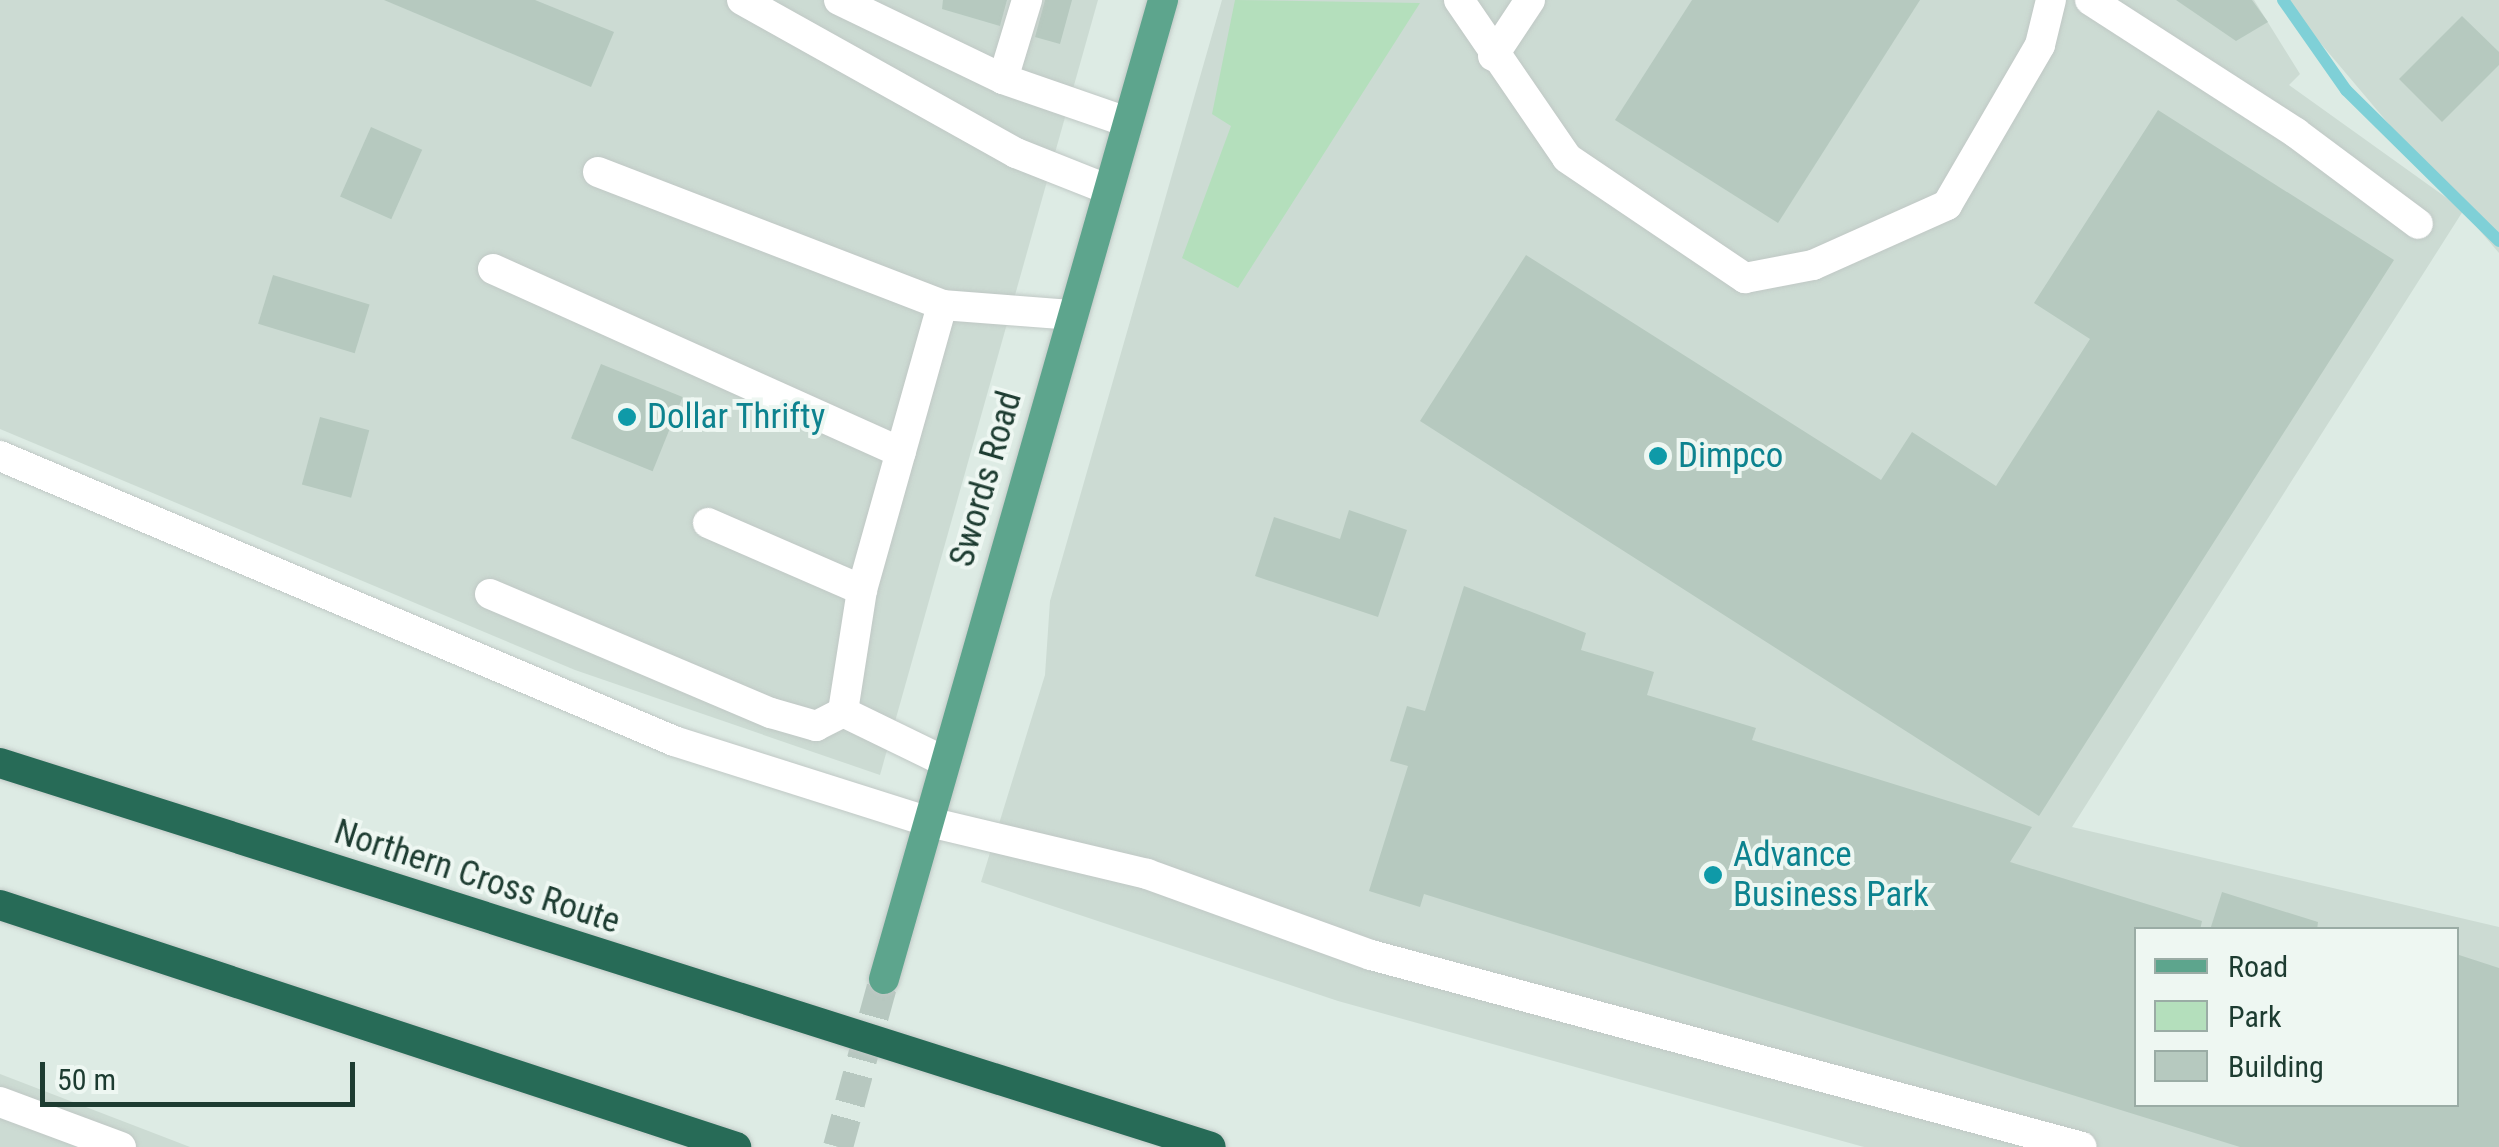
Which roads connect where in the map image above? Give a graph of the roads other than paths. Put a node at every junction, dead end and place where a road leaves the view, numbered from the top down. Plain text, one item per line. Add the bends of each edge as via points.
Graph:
1 (742, 0) edge
2 (839, 0) edge
3 (1028, 0) edge
4 (1164, 0) edge
5 (1459, 0) edge
6 (1530, 0) edge
7 (2050, 0) edge
8 (2090, 0) edge
9 (1493, 56) junction
10 (1003, 79) junction
11 (1127, 122) junction
12 (598, 172) dead end
13 (1107, 189) junction
14 (2418, 224) dead end
15 (493, 269) dead end
16 (942, 306) junction
17 (1072, 315) junction
18 (901, 452) junction
19 (0, 456) edge
20 (708, 523) dead end
21 (862, 590) junction
22 (490, 594) dead end
23 (843, 712) junction
24 (944, 761) junction
25 (0, 762) edge
26 (929, 822) junction
27 (0, 905) edge
28 (884, 979) tunnel mouth
29 (932, 1061) junction
30 (0, 1102) edge
31 (56, 1136) edge
32 (120, 1147) edge
33 (736, 1147) edge
34 (1186, 1147) edge
35 (1211, 1147) edge
36 (2082, 1147) edge

1 - 13 lane via 946,117
2 - 10 lane
3 - 10 lane
4 - 11 main road, Swords Road
5 - 9 lane
6 - 9 lane
7 - 9 lane via 2040,44 1946,204 1812,265 1745,278 1568,158
8 - 14 lane via 2296,132
10 - 11 lane
11 - 13 main road, Swords Road
12 - 16 lane
13 - 17 main road, Swords Road
15 - 18 lane
16 - 17 lane
16 - 18 lane
17 - 24 main road, Swords Road
18 - 21 lane
19 - 26 lane via 674,741
20 - 21 lane
21 - 23 lane
22 - 23 lane via 771,713 816,726
23 - 24 lane
24 - 26 main road, Swords Road
25 - 29 highway, Northern Cross Route
26 - 28 main road, Swords Road
26 - 36 lane via 1147,874 1371,955
27 - 33 highway
29 - 34 highway
29 - 35 highway
30 - 31 lane
31 - 32 lane

